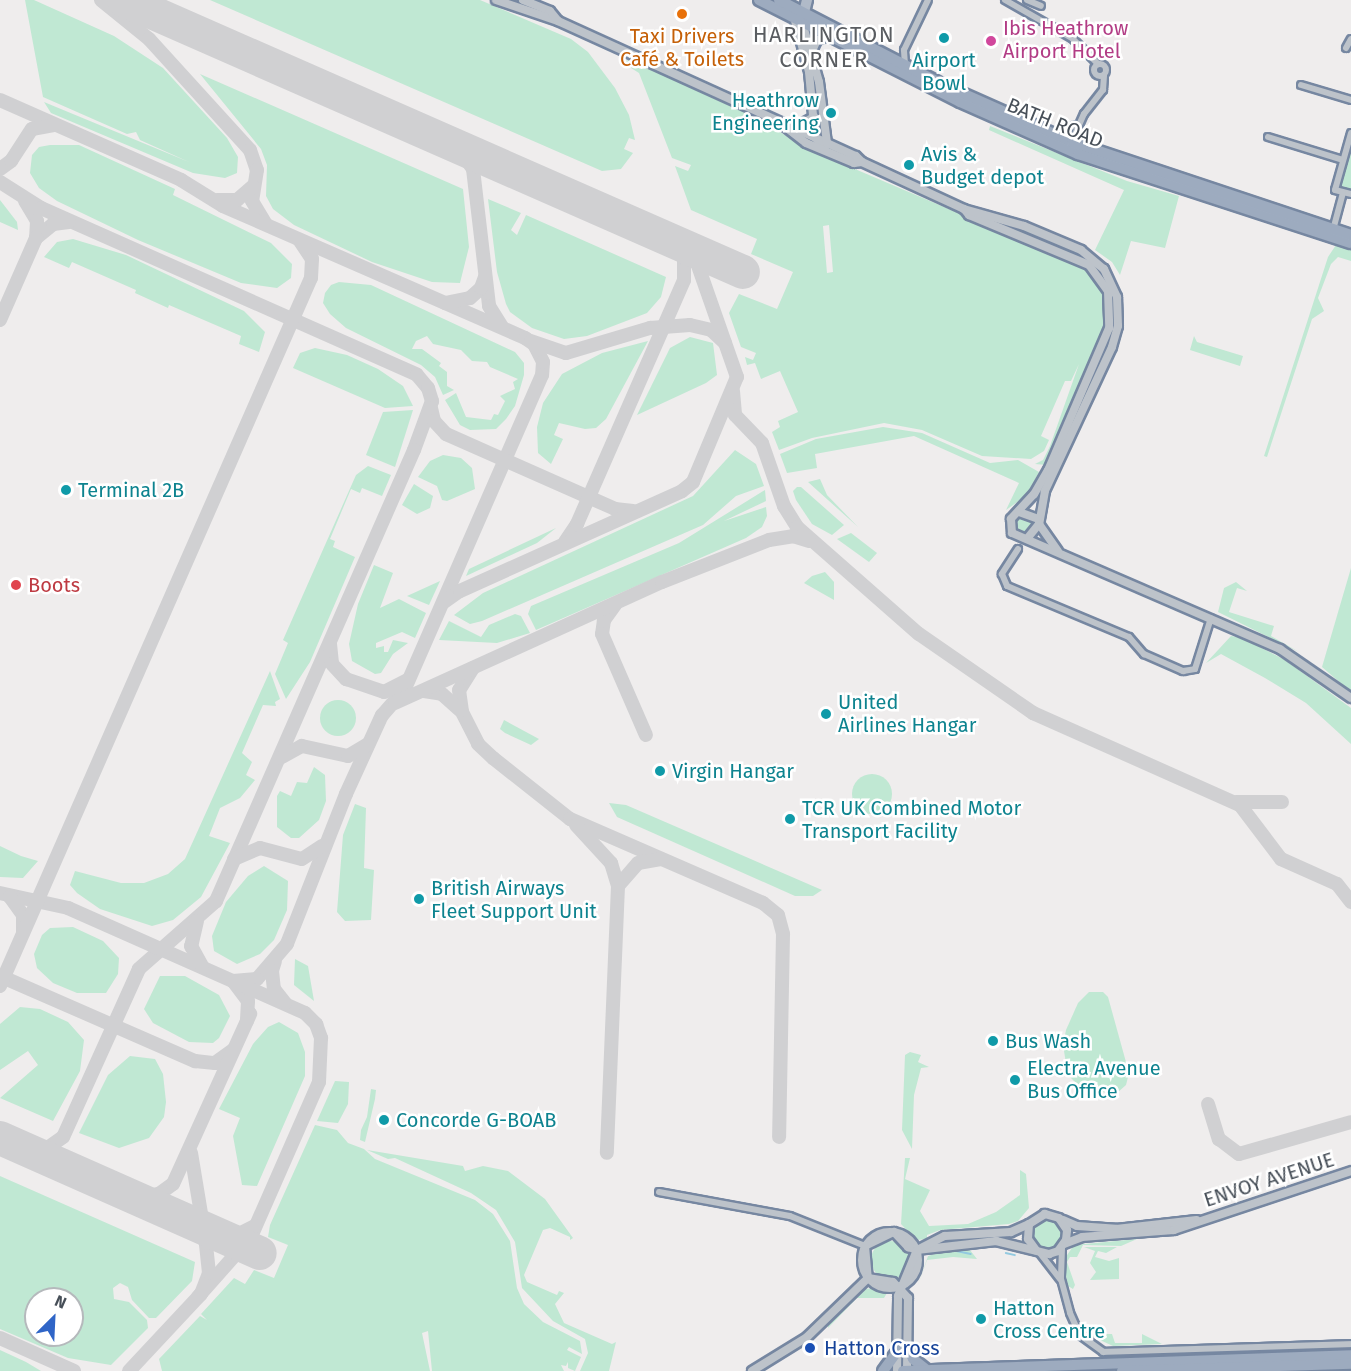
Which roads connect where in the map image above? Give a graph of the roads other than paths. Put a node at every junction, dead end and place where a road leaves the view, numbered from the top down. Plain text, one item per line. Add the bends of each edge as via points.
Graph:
1 (496, 0) edge
2 (523, 0) edge
3 (759, 0) edge
4 (807, 0) edge
5 (928, 0) edge
6 (1005, 0) edge
7 (1027, 0) edge
8 (782, 1) edge
9 (1019, 3) edge
10 (1041, 6) dead end
11 (799, 12) edge
12 (558, 21) junction
13 (829, 36) junction
14 (1350, 36) edge
15 (1346, 48) dead end
16 (904, 50) junction
17 (811, 53) junction
18 (886, 56) junction
19 (906, 66) junction
20 (1300, 85) dead end
21 (1351, 100) edge
22 (814, 117) junction
23 (822, 123) junction
24 (783, 125) junction
25 (1077, 125) junction
26 (796, 127) junction
27 (1048, 132) junction
28 (1351, 133) edge
29 (815, 137) junction
30 (1268, 137) dead end
31 (806, 143) junction
32 (1071, 143) junction
33 (826, 147) junction
34 (1343, 160) junction
35 (1343, 193) junction
36 (1351, 194) edge
37 (964, 209) junction
38 (1332, 233) junction
39 (1351, 235) edge
40 (1351, 243) edge
41 (1018, 512) junction
42 (1038, 522) junction
43 (1027, 539) junction
44 (1018, 549) dead end
45 (1058, 551) junction
46 (1212, 618) junction
47 (1351, 698) edge
48 (1351, 1171) edge
49 (659, 1192) dead end
50 (1059, 1218) junction
51 (1196, 1220) junction
52 (1029, 1224) junction
53 (865, 1246) junction
54 (1063, 1246) junction
55 (917, 1250) junction
56 (1037, 1251) junction
57 (868, 1278) junction
58 (1061, 1280) junction
59 (900, 1287) junction
60 (1351, 1344) edge
61 (902, 1349) junction
62 (1351, 1355) edge
63 (1351, 1364) edge
64 (903, 1369) edge
65 (926, 1369) junction
66 (992, 1369) edge
67 (752, 1371) edge
68 (883, 1371) edge
69 (1122, 1371) edge

1 - 12 street
2 - 12 street via 550,11
3 - 11 highway, BATH ROAD
4 - 11 main road
5 - 16 street
6 - 9 street
7 - 10 street
8 - 11 highway, BATH ROAD
9 - 25 street via 1072,38 1098,64 1095,74 1104,75 1103,90
11 - 13 highway, BATH ROAD
11 - 17 street
11 - 18 highway, BATH ROAD
11 - 22 street
12 - 24 street
13 - 17 street via 817,40
13 - 32 highway, BATH ROAD via 960,102
14 - 15 street
16 - 18 street
16 - 19 street
17 - 23 street
18 - 19 highway, BATH ROAD
19 - 27 highway, BATH ROAD
20 - 21 street
22 - 26 street
22 - 29 street
23 - 29 street
23 - 33 street
24 - 26 street
24 - 31 street
25 - 27 street
25 - 32 street
26 - 29 street
27 - 32 highway, BATH ROAD
28 - 34 street
29 - 31 street
29 - 33 street
30 - 34 street
31 - 33 street
32 - 38 highway, BATH ROAD
33 - 37 street via 854,163 862,162
34 - 35 street via 1335,190
35 - 36 street
35 - 38 street
37 - 41 street via 969,215 1089,265 1102,279 1111,303 1106,336 1060,444 1040,485
37 - 42 street via 1024,226 1081,250 1104,270 1117,297 1118,326 1112,347 1045,491
38 - 39 highway, BATH ROAD
38 - 40 highway, BATH ROAD
41 - 42 street
41 - 43 street via 1011,519 1010,530
42 - 43 street
42 - 45 street
43 - 45 street
44 - 46 street via 1003,572 1006,583 1128,637 1144,654 1185,671 1195,669
45 - 46 street
46 - 47 street via 1286,653
48 - 51 street, ENVOY AVENUE
49 - 53 street via 790,1216
50 - 51 street, ENVOY AVENUE via 1077,1226 1116,1229
50 - 52 street via 1045,1214
50 - 54 street via 1067,1230
51 - 54 street, ENVOY AVENUE via 1189,1226 1159,1234 1082,1237
52 - 55 street via 1011,1232 945,1236
52 - 56 street via 1028,1239
53 - 55 street via 879,1234 894,1232 908,1247
53 - 57 street
54 - 56 street via 1049,1254
54 - 58 street
55 - 56 street via 991,1241
55 - 59 street via 919,1260 914,1276 910,1283
56 - 58 street
57 - 59 street
57 - 67 street via 807,1337
58 - 60 street via 1080,1335 1103,1352
59 - 61 street via 909,1304
61 - 64 street
61 - 65 highway
61 - 68 highway
62 - 66 highway
63 - 69 highway
64 - 65 highway
65 - 66 highway

